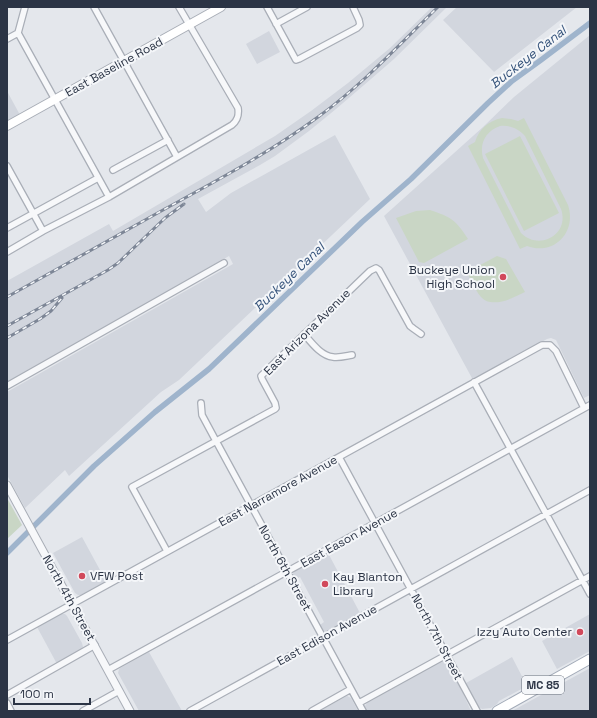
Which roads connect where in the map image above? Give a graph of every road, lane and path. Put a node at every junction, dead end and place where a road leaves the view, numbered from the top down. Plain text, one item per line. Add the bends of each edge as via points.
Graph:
1 (25, 7) edge
2 (94, 7) edge
3 (179, 7) edge
4 (221, 7) edge
5 (267, 7) edge
6 (307, 7) edge
7 (353, 7) edge
8 (276, 24) junction
9 (189, 25) junction
10 (18, 33) junction
11 (7, 39) edge
12 (124, 62) junction
13 (55, 100) junction
14 (7, 126) edge
15 (168, 140) junction
16 (177, 157) junction
17 (7, 166) edge
18 (112, 170) dead end
19 (98, 178) junction
20 (109, 197) junction
21 (34, 213) junction
22 (7, 228) edge
23 (44, 231) junction
24 (7, 252) edge
25 (224, 263) dead end
26 (304, 334) junction
27 (421, 334) dead end
28 (352, 355) dead end
29 (474, 382) junction
30 (7, 386) edge
31 (201, 403) dead end
32 (587, 406) edge
33 (216, 441) junction
34 (510, 448) junction
35 (339, 457) junction
36 (7, 486) edge
37 (590, 490) edge
38 (251, 506) junction
39 (547, 514) junction
40 (375, 523) junction
41 (167, 552) junction
42 (287, 572) junction
43 (590, 576) edge
44 (582, 580) junction
45 (411, 589) junction
46 (590, 594) edge
47 (72, 603) junction
48 (323, 637) junction
49 (7, 640) edge
50 (95, 645) junction
51 (446, 655) junction
52 (590, 659) edge
53 (108, 670) junction
54 (351, 689) junction
55 (119, 691) junction
56 (7, 695) edge
57 (7, 703) edge
58 (359, 703) junction
59 (11, 711) edge
60 (83, 711) edge
61 (130, 711) edge
62 (190, 711) edge
63 (312, 711) edge
64 (363, 711) edge
65 (477, 711) edge
66 (497, 711) edge

1 - 10 street
2 - 12 street
3 - 9 street
4 - 9 main road, East Baseline Road
5 - 8 street
6 - 8 street
7 - 8 street via 360,25 357,28 296,60
9 - 12 main road, East Baseline Road
9 - 16 street via 238,108 238,118 232,125
10 - 11 street
10 - 13 street
12 - 13 main road, East Baseline Road
12 - 15 street
13 - 14 main road, East Baseline Road
13 - 19 street
15 - 16 street
15 - 18 street
16 - 20 street
17 - 21 street
19 - 20 street
19 - 21 street
20 - 23 street
21 - 22 street
21 - 23 street
23 - 24 street
25 - 30 street
26 - 27 street, East Arizona Avenue via 376,268 410,326
26 - 28 street via 327,356
26 - 33 street, East Arizona Avenue via 261,376 276,408
29 - 32 street, East Narramore Avenue via 542,345 550,345 556,351
29 - 34 street
29 - 35 street, East Narramore Avenue
31 - 33 street, North 6th Street via 202,415
32 - 34 street, East Eason Avenue
33 - 38 street, North 6th Street
33 - 41 street, East Arizona Avenue via 132,487
34 - 39 street
34 - 40 street, East Eason Avenue
35 - 38 street, East Narramore Avenue
35 - 40 street, North 7th Street
36 - 47 street, North 4th Street
37 - 39 street, East Edison Avenue
38 - 41 street, East Narramore Avenue
38 - 42 street, North 6th Street
39 - 44 street
39 - 45 street, East Edison Avenue
40 - 42 street, East Eason Avenue
40 - 45 street, North 7th Street
41 - 47 street, East Narramore Avenue
42 - 48 street, North 6th Street
42 - 53 street, East Eason Avenue
43 - 44 street
44 - 46 street
44 - 51 street
45 - 48 street, East Edison Avenue
45 - 51 street, North 7th Street
47 - 49 street, East Narramore Avenue
47 - 50 street, North 4th Street
48 - 54 street, North 6th Street
48 - 62 street, East Edison Avenue
50 - 53 street, North 4th Street
50 - 56 street
51 - 58 street
51 - 65 street, North 7th Street
52 - 66 main road, MC 85
53 - 55 street, North 4th Street
54 - 58 street, North 6th Street
54 - 63 street
55 - 60 street
55 - 61 street, North 4th Street
57 - 59 street
58 - 64 street, North 6th Street

